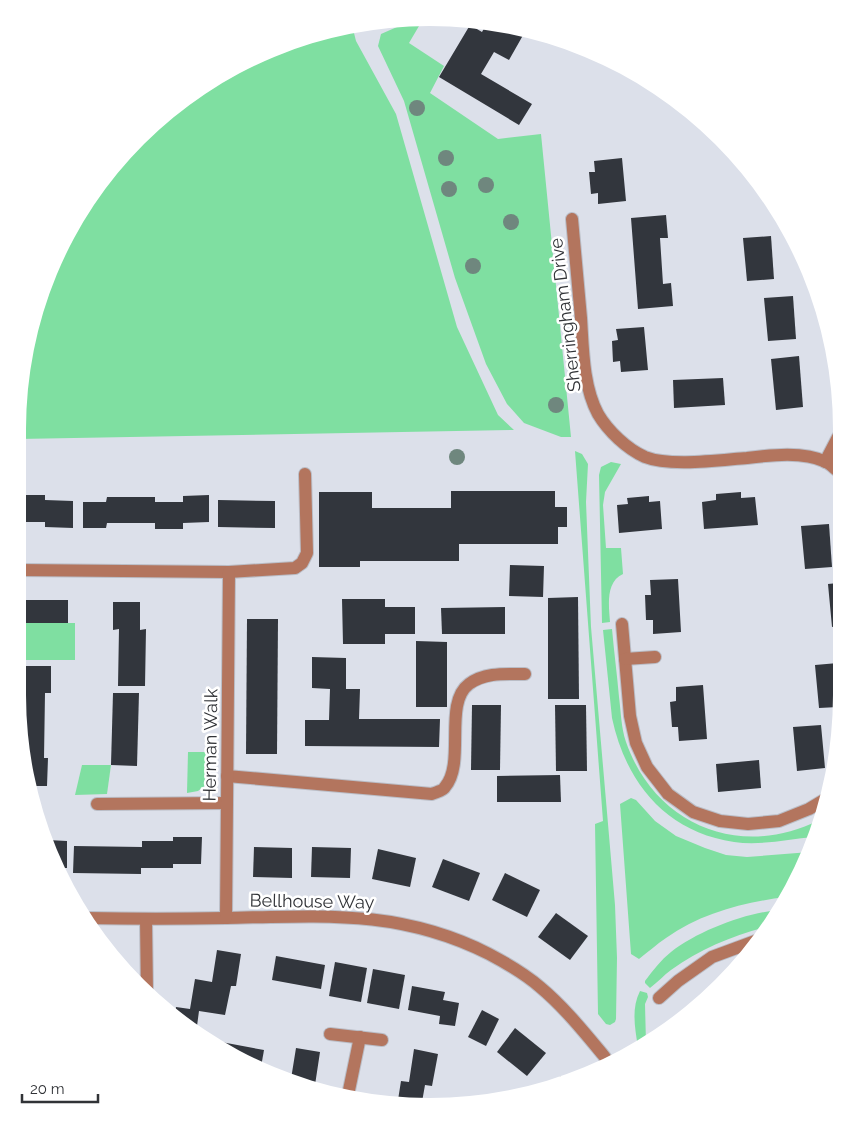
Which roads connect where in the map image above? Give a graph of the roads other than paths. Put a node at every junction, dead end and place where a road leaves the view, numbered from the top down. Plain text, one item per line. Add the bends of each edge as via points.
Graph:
1 (572, 219) dead end
2 (833, 447) edge
3 (825, 462) junction
4 (833, 468) edge
5 (305, 474) dead end
6 (26, 570) edge
7 (229, 572) junction
8 (622, 624) dead end
9 (654, 657) dead end
10 (625, 659) junction
11 (525, 674) dead end
12 (227, 776) junction
13 (227, 803) junction
14 (97, 804) dead end
15 (817, 804) edge
16 (93, 918) edge
17 (226, 918) junction
18 (146, 919) junction
19 (745, 945) edge
20 (147, 983) edge
21 (659, 998) dead end
22 (330, 1034) dead end
23 (360, 1037) junction
24 (382, 1040) dead end
25 (605, 1057) edge
26 (349, 1090) edge

1 - 3 street, Sherringham Drive via 589,390 598,414 625,444 646,457 667,462 782,454
2 - 3 street
3 - 4 street, Sherringham Drive
5 - 7 street via 307,553 302,563 295,568
6 - 7 street
7 - 12 street, Herman Walk
8 - 10 street
9 - 10 street
10 - 15 street via 636,744 647,767 668,794 693,812 720,821 748,824 779,821
11 - 12 street via 484,677 469,684 462,692 457,703 454,771 445,788 432,794
12 - 13 street, Herman Walk
13 - 14 street
13 - 17 street, Herman Walk
16 - 18 street, Bellhouse Way
17 - 18 street, Bellhouse Way
17 - 25 street, Bellhouse Way via 320,916 374,919 419,927 465,942 506,963 540,986
18 - 20 street
19 - 21 street via 712,957
22 - 23 street
23 - 24 street
23 - 26 street

